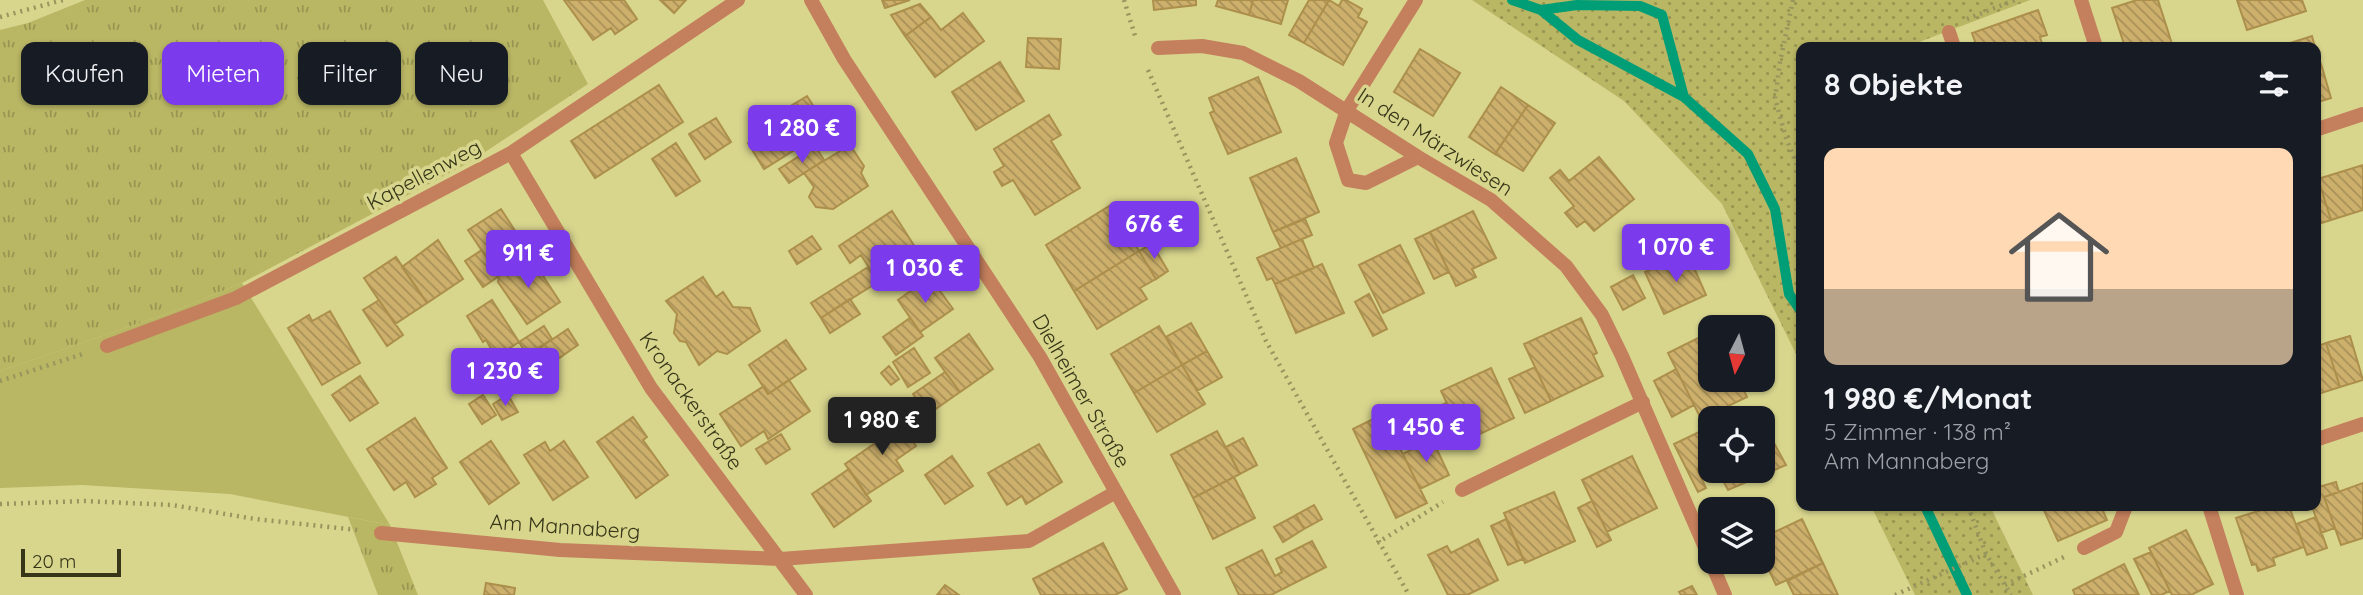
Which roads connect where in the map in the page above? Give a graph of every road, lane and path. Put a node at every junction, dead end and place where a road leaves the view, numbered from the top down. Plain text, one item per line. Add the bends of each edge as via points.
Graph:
1 (63, 0) edge
2 (738, 0) edge
3 (811, 0) edge
4 (1124, 0) edge
5 (1793, 0) edge
6 (2015, 0) edge
7 (2081, 0) edge
8 (1415, 1) edge
9 (0, 18) edge
10 (1949, 32) joint
11 (1952, 42) edge
12 (2094, 42) edge
13 (1138, 47) dead end
14 (1158, 48) dead end
15 (1144, 60) dead end
16 (1347, 110) junction
17 (2363, 114) edge
18 (2321, 128) edge
19 (511, 153) junction
20 (1418, 157) junction
21 (1796, 163) edge
22 (107, 346) joint
23 (0, 381) edge
24 (1643, 402) junction
25 (2363, 424) edge
26 (2321, 438) edge
27 (1462, 490) joint
28 (1116, 492) junction
29 (0, 504) edge
30 (1970, 511) edge
31 (2124, 511) edge
32 (2211, 511) edge
33 (1698, 532) edge
34 (381, 533) joint
35 (1377, 543) junction
36 (2084, 548) joint
37 (1986, 554) junction
38 (780, 559) junction
39 (1716, 574) edge
40 (2005, 585) junction
41 (806, 595) edge
42 (1174, 595) edge
43 (1409, 595) edge
44 (1725, 595) edge
45 (1895, 595) edge
46 (2011, 595) edge
47 (2237, 595) edge

1 - 9 path
2 - 19 street, Kapellenweg
3 - 28 street, Dielheimer Straße via 844,59 1040,357
4 - 13 path
5 - 21 path via 1775,99
6 - 10 path via 1952,25
7 - 12 street
8 - 16 street
10 - 11 street
14 - 16 street, In den Märzwiesen via 1202,46 1243,53
15 - 35 path via 1266,341
16 - 20 street, In den Märzwiesen
16 - 20 street via 1336,143 1348,180 1366,183
17 - 18 street
19 - 22 street, Kapellenweg via 236,298
19 - 38 street, Kronackerstraße via 651,388
20 - 24 street, In den Märzwiesen via 1491,200 1566,266 1602,316
22 - 23 path
24 - 27 street
24 - 33 street, In den Märzwiesen
25 - 26 street
27 - 35 path
28 - 38 street, Am Mannaberg via 1029,541
28 - 42 street, Dielheimer Straße
29 - 34 path via 172,505
30 - 37 path
31 - 36 street via 2116,532
32 - 47 street
34 - 38 street, Am Mannaberg via 560,550
35 - 43 path
36 - 40 path
37 - 40 path
37 - 45 path
38 - 41 street, Kronackerstraße
39 - 44 street, In den Märzwiesen
40 - 46 path

